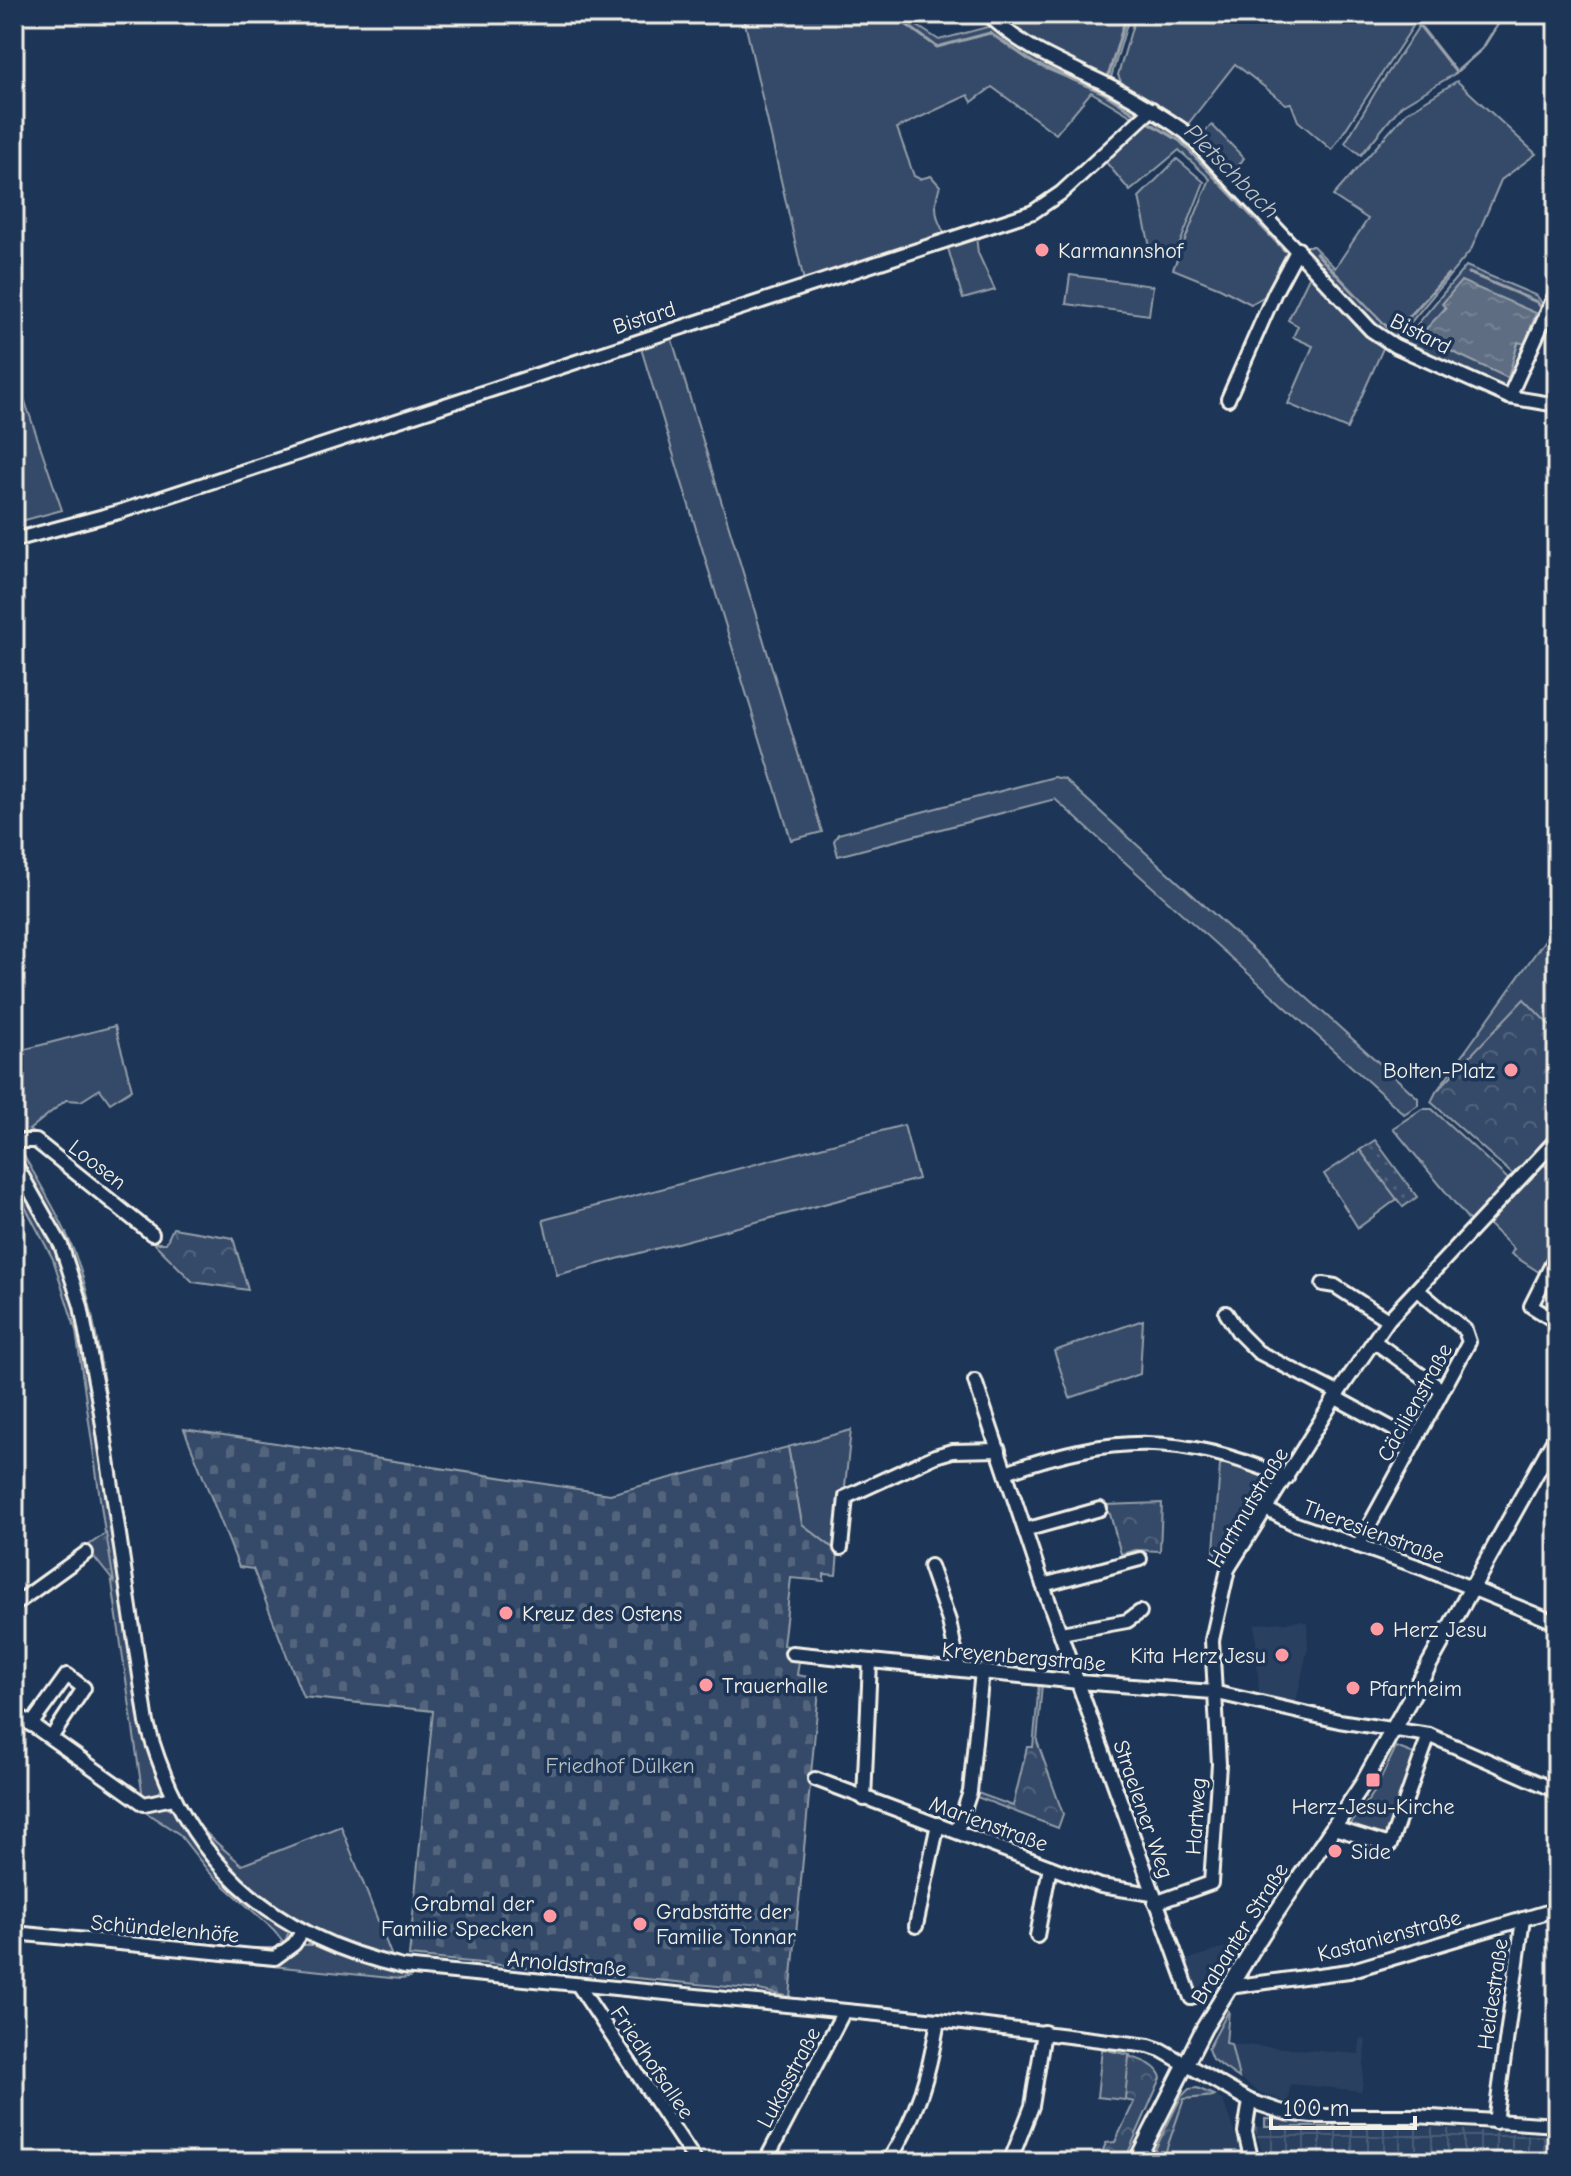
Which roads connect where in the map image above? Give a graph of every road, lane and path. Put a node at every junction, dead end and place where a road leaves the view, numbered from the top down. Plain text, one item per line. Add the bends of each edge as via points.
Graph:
1 (988, 14) edge
2 (1152, 109) junction
3 (1298, 249) junction
4 (1557, 291) edge
5 (1509, 397) junction
6 (1228, 399) dead end
7 (1557, 405) edge
8 (14, 540) edge
9 (1557, 1139) edge
10 (14, 1145) edge
11 (14, 1162) edge
12 (152, 1234) dead end
13 (1557, 1254) edge
14 (1323, 1284) dead end
15 (1418, 1290) junction
16 (1226, 1313) dead end
17 (1388, 1320) junction
18 (1557, 1322) edge
19 (1375, 1342) junction
20 (975, 1381) dead end
21 (1442, 1390) junction
22 (1337, 1395) junction
23 (1557, 1435) edge
24 (1415, 1441) junction
25 (999, 1450) junction
26 (1006, 1472) junction
27 (1287, 1478) junction
28 (1100, 1509) dead end
29 (1266, 1509) junction
30 (1025, 1530) junction
31 (1358, 1546) junction
32 (841, 1548) dead end
33 (86, 1553) dead end
34 (1140, 1559) dead end
35 (930, 1566) dead end
36 (1043, 1585) junction
37 (1470, 1588) junction
38 (14, 1605) edge
39 (1140, 1612) dead end
40 (1557, 1623) edge
41 (1061, 1633) junction
42 (792, 1653) dead end
43 (870, 1662) junction
44 (959, 1669) junction
45 (982, 1671) junction
46 (1079, 1682) junction
47 (1213, 1692) junction
48 (14, 1712) edge
49 (31, 1725) junction
50 (1393, 1728) junction
51 (1429, 1735) junction
52 (51, 1738) junction
53 (815, 1779) dead end
54 (1557, 1791) edge
55 (173, 1798) junction
56 (864, 1799) junction
57 (938, 1824) junction
58 (1334, 1828) junction
59 (957, 1831) junction
60 (1050, 1867) junction
61 (1154, 1899) junction
62 (1557, 1909) edge
63 (1523, 1919) junction
64 (916, 1926) dead end
65 (302, 1932) junction
66 (14, 1933) edge
67 (1037, 1936) dead end
68 (578, 1985) junction
69 (1229, 1987) junction
70 (1191, 1998) dead end
71 (844, 2011) junction
72 (938, 2020) junction
73 (1044, 2032) junction
74 (1184, 2063) junction
75 (1250, 2101) junction
76 (1495, 2122) junction
77 (1557, 2125) edge
78 (696, 2162) edge
79 (765, 2162) edge
80 (888, 2162) edge
81 (1010, 2162) edge
82 (1136, 2162) edge
83 (1252, 2162) edge

1 - 2 street, Bistard via 1024,45
2 - 3 street, Bistard via 1187,133
2 - 8 street, Bistard via 1033,212 119,512
3 - 5 street, Bistard via 1371,330
3 - 6 street
4 - 5 street
5 - 7 street, Bistard
9 - 15 street, Hartmutstraße
10 - 12 street, Loosen via 36,1141
11 - 55 street, Arnoldstraße via 61,1245 81,1306 147,1723
13 - 18 street via 1531,1306
14 - 17 street via 1335,1286
15 - 17 street, Hartmutstraße
15 - 21 street, Cäcilienstraße via 1465,1330 1469,1342
16 - 22 street via 1258,1352
17 - 19 street, Hartmutstraße
19 - 21 street
19 - 22 street, Hartmutstraße
20 - 25 street, Straelener Weg
21 - 24 street, Cäcilienstraße
22 - 24 street
22 - 27 street, Hartmutstraße
23 - 37 main road, Brabanter Straße
24 - 31 street, Cäcilienstraße
25 - 26 street, Straelener Weg
25 - 32 street via 935,1456 846,1497
26 - 27 street via 1099,1447 1155,1443 1187,1446
26 - 30 street, Straelener Weg
27 - 29 street, Hartmutstraße
28 - 30 street
29 - 31 street, Theresienstraße
29 - 47 street, Hartmutstraße via 1228,1569 1212,1640
30 - 36 street, Straelener Weg
31 - 37 street, Theresienstraße
33 - 38 street
34 - 36 street
35 - 44 street
36 - 41 street, Straelener Weg
37 - 40 street, Theresienstraße
37 - 50 main road, Brabanter Straße
39 - 41 street via 1127,1621
41 - 46 street, Straelener Weg
42 - 43 street, Kreyenbergstraße
43 - 44 street, Kreyenbergstraße
43 - 56 street
44 - 45 street, Kreyenbergstraße
45 - 46 street, Kreyenbergstraße
45 - 59 street via 970,1792
46 - 47 street, Kreyenbergstraße
46 - 61 street, Straelener Weg
47 - 50 street, Kreyenbergstraße
47 - 61 street, Hartweg via 1219,1764 1211,1883
48 - 49 street
49 - 52 street
49 - 52 street via 67,1675 84,1688
50 - 51 street, Kreyenbergstraße
50 - 58 main road, Brabanter Straße
51 - 54 street, Kreyenbergstraße
51 - 58 street via 1390,1845
52 - 55 street via 144,1804
53 - 56 street, Marienstraße
55 - 65 street, Arnoldstraße via 224,1871
56 - 57 street, Marienstraße
57 - 59 street, Marienstraße
57 - 64 street
58 - 69 main road, Brabanter Straße
59 - 60 street, Marienstraße
60 - 61 street, Marienstraße
60 - 67 street
61 - 70 street, Straelener Weg
62 - 63 street, Kastanienstraße
63 - 69 street, Kastanienstraße via 1349,1971
63 - 76 street, Heidestraße
65 - 66 street, Schündelenhöfe via 275,1958
65 - 68 street, Arnoldstraße via 403,1967
68 - 71 street, Arnoldstraße
68 - 78 street, Friedhofsallee
69 - 74 main road, Brabanter Straße
71 - 72 street, Arnoldstraße
71 - 79 street, Lukasstraße
72 - 73 street, Arnoldstraße
72 - 80 street via 928,2078 909,2128
73 - 74 street, Arnoldstraße via 1149,2046
73 - 81 street via 1032,2106
74 - 75 street, Arnoldstraße
74 - 82 main road, Brabanter Straße
75 - 76 street, Arnoldstraße via 1312,2116
75 - 83 street via 1245,2132
76 - 77 street, Arnoldstraße

